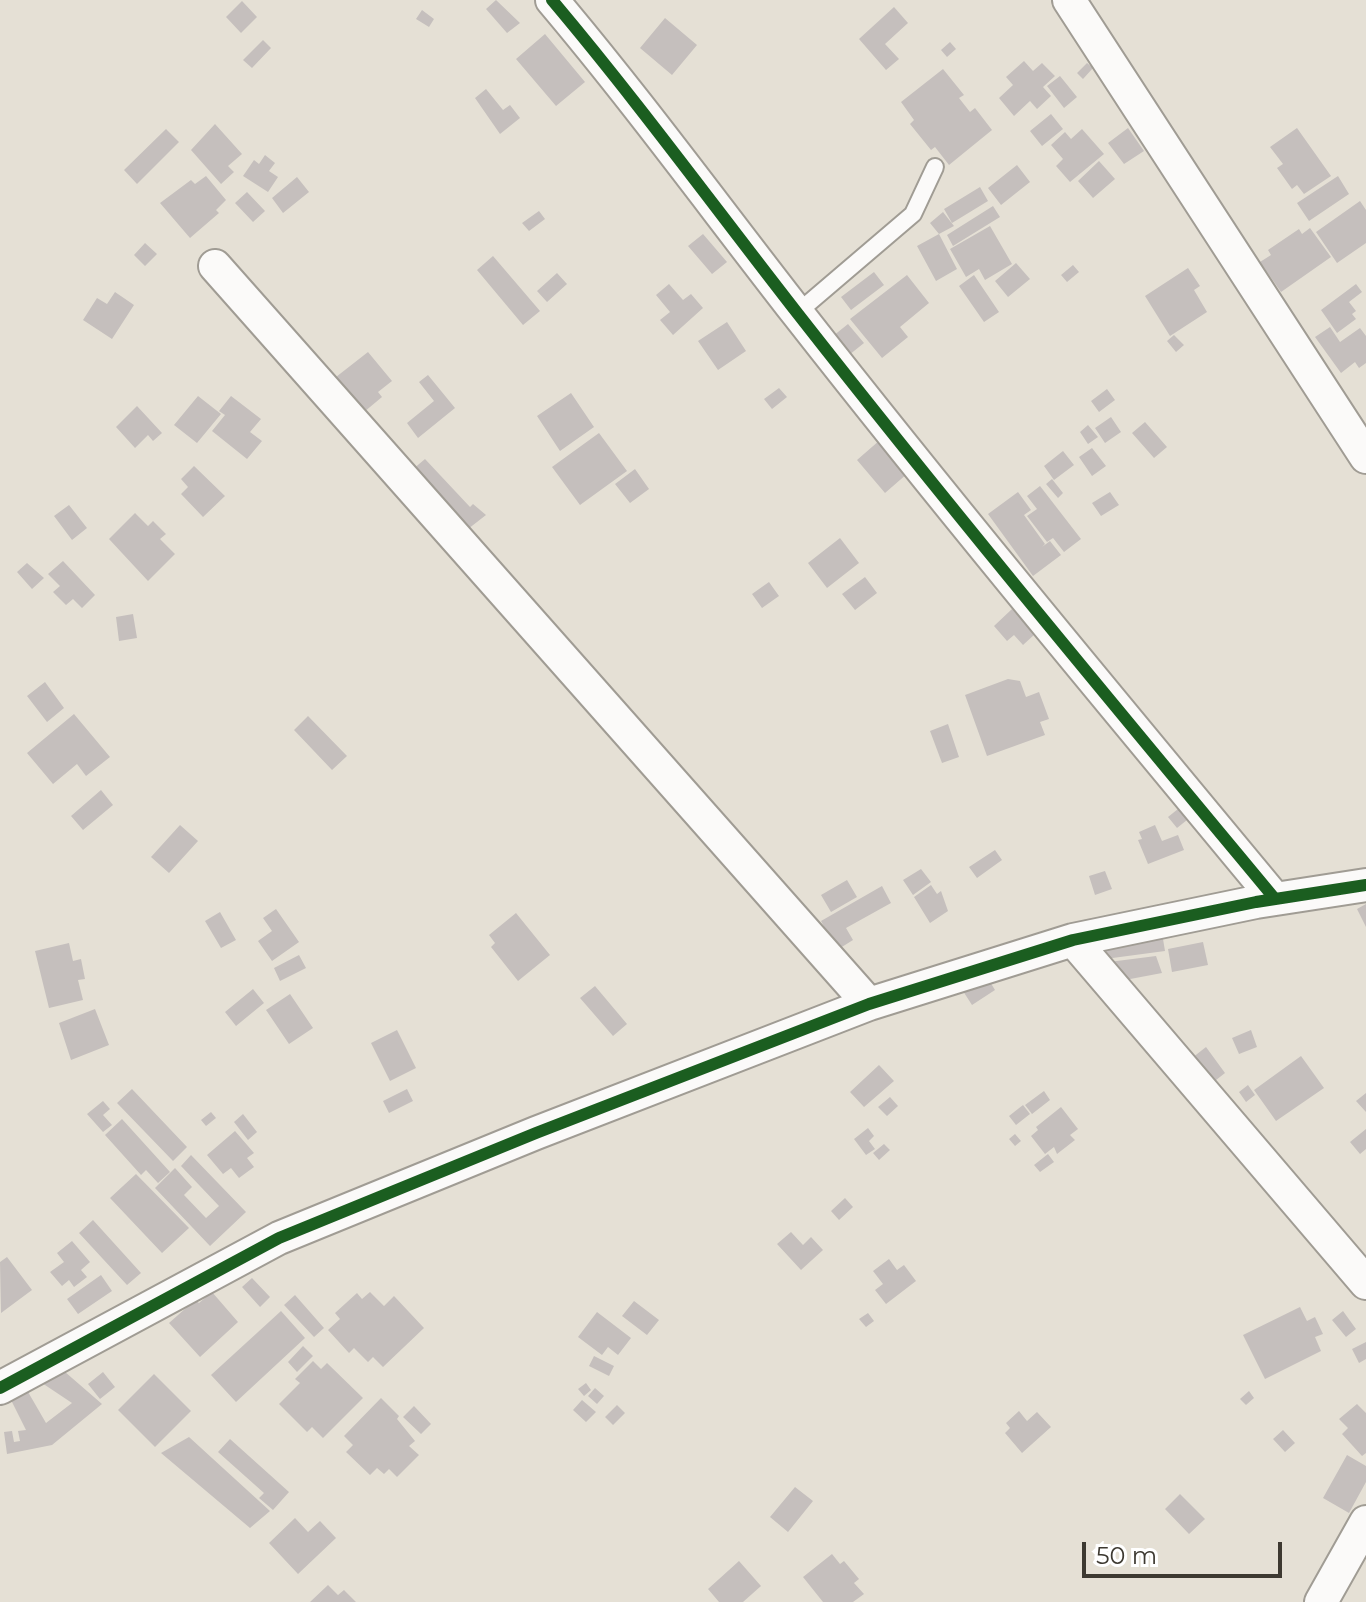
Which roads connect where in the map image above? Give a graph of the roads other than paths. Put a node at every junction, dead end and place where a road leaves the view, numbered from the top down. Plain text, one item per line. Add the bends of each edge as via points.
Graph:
1 (552, 0) edge
2 (1069, 0) edge
3 (935, 167) dead end
4 (215, 266) dead end
5 (797, 313) junction
6 (1366, 457) edge
7 (1366, 885) edge
8 (1275, 899) junction
9 (1073, 940) junction
10 (869, 1004) junction
11 (1366, 1283) edge
12 (0, 1388) edge
13 (1366, 1522) edge
14 (1321, 1602) edge

1 - 5 street via 619,79
2 - 6 street
3 - 5 lane via 913,214
4 - 10 street
5 - 8 street
7 - 8 street
8 - 9 street
9 - 10 street
9 - 11 street
10 - 12 street via 279,1238
13 - 14 street

